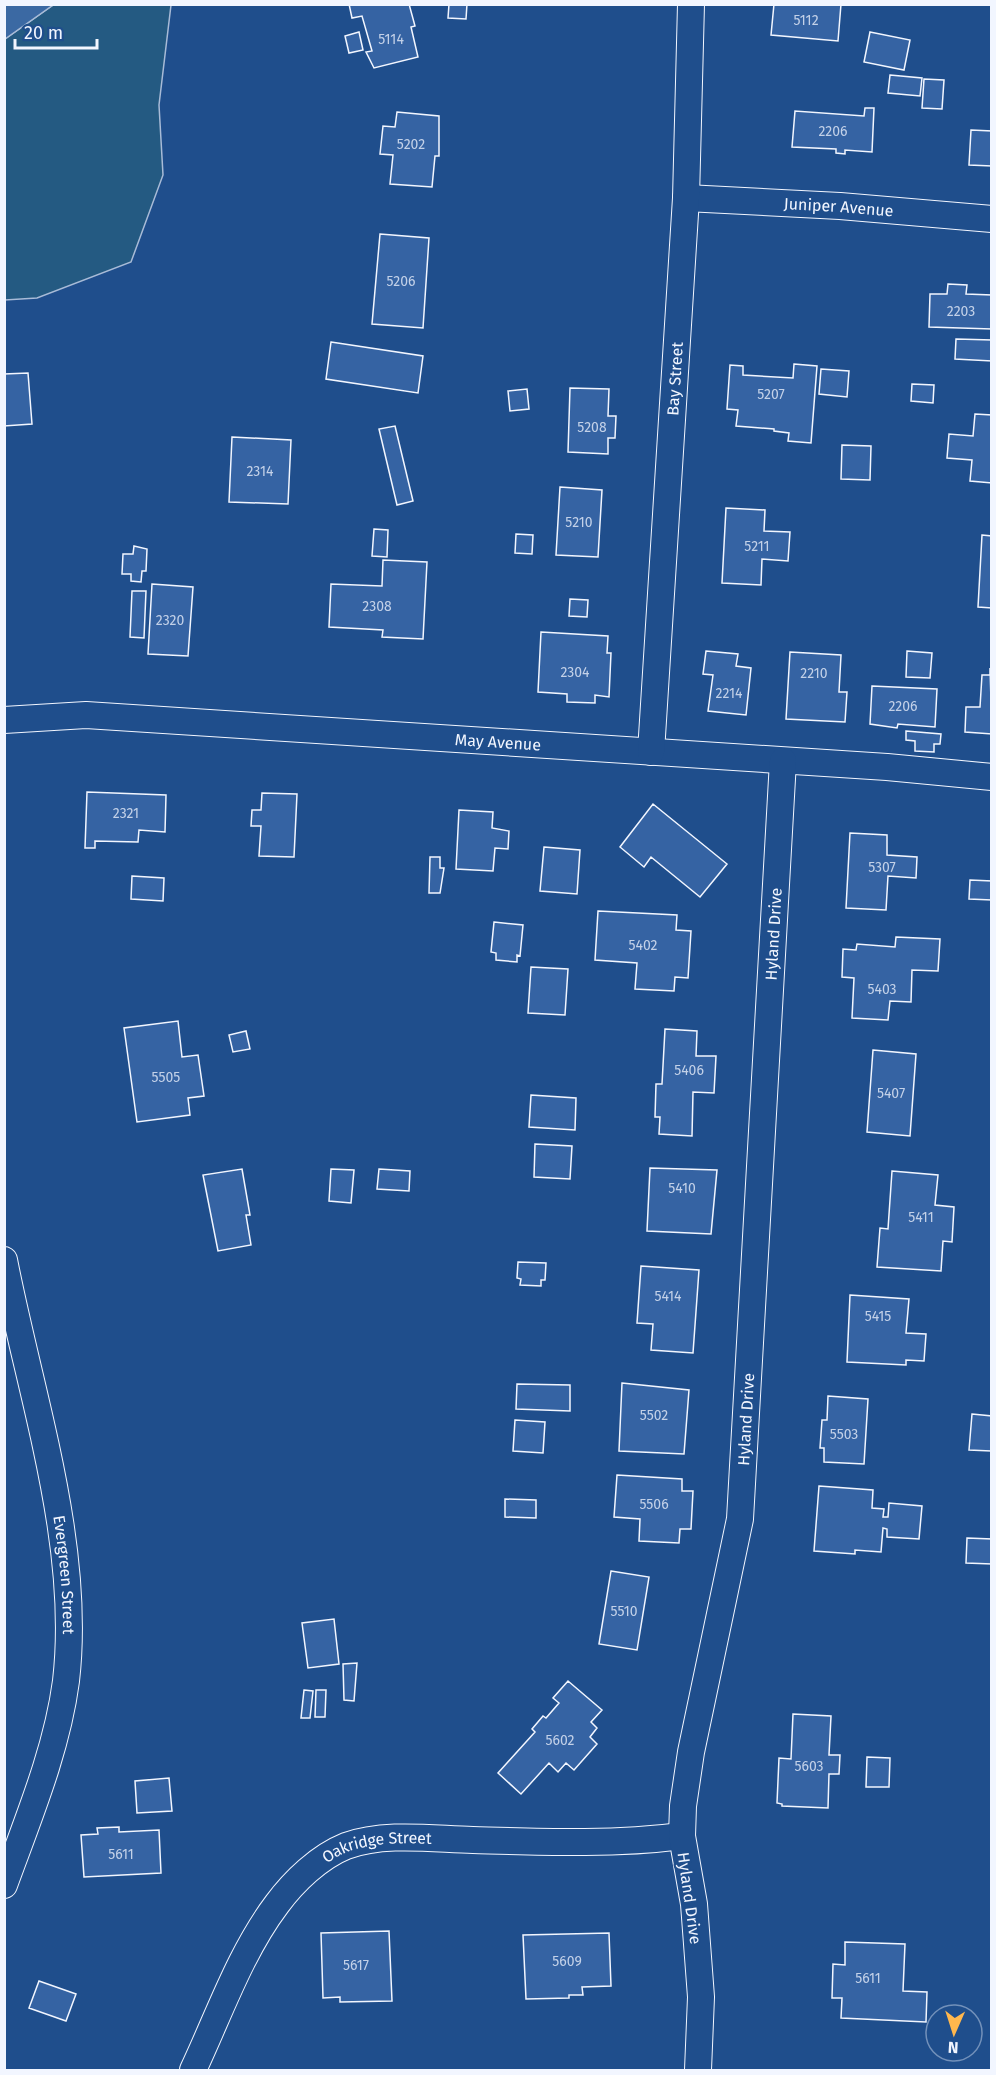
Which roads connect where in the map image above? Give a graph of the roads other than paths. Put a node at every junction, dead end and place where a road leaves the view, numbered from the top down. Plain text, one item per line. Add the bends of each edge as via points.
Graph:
1 (691, 4) edge
2 (686, 198) junction
3 (992, 219) edge
4 (4, 720) edge
5 (651, 752) junction
6 (783, 761) junction
7 (992, 777) edge
8 (4, 1260) edge
9 (682, 1836) junction
10 (4, 1885) edge
11 (193, 2070) edge
12 (698, 2070) edge

1 - 2 street, Bay Street
2 - 3 street, Juniper Avenue
2 - 5 street, Bay Street
4 - 5 street, May Avenue via 86,715
5 - 6 street, May Avenue
6 - 7 street, May Avenue
6 - 9 street, Hyland Drive via 740,1519 691,1752
8 - 10 street, Evergreen Street via 32,1376 61,1534 69,1621 66,1681 55,1733
9 - 11 street, Oakridge Street via 572,1843 395,1838 346,1846 299,1878 276,1904 251,1946
9 - 12 street, Hyland Drive via 696,1928 701,1997

